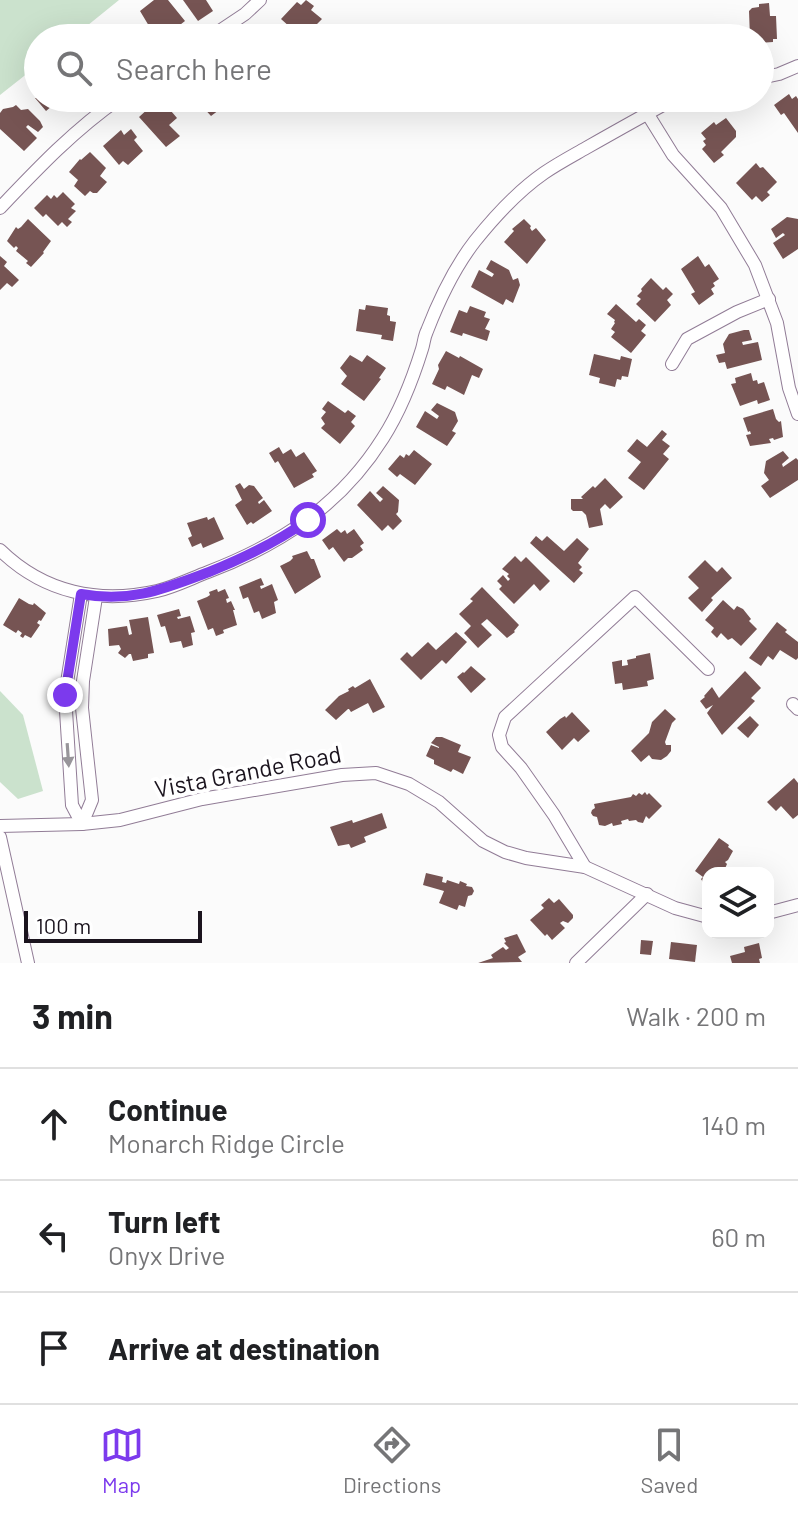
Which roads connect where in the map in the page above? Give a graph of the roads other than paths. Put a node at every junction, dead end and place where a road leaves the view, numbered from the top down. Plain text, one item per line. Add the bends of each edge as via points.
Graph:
1 (260, 0) edge
2 (230, 24) edge
3 (798, 66) edge
4 (774, 75) edge
5 (99, 112) edge
6 (647, 113) joint
7 (0, 208) edge
8 (769, 299) junction
9 (672, 364) dead end
10 (798, 414) edge
11 (0, 550) edge
12 (81, 594) junction
13 (96, 597) junction
14 (708, 669) dead end
15 (82, 824) junction
16 (0, 826) edge
17 (0, 837) edge
18 (585, 867) junction
19 (647, 894) junction
20 (798, 905) edge
21 (774, 911) edge
22 (702, 915) edge
23 (28, 963) edge
24 (576, 963) edge

1 - 2 street
3 - 4 street
5 - 7 street
6 - 8 street via 673,155 734,226
6 - 13 street via 545,172 519,192 476,240 437,308 395,418 371,456 326,505 275,542 226,565 161,590
8 - 9 street via 687,339
8 - 10 street
11 - 12 street via 30,573
12 - 13 street
12 -> 15 street via 65,695 72,805
13 - 15 street via 82,708 92,800
14 - 18 street via 635,597 505,717 499,735 502,747 554,815
15 - 16 street, Vista Grande Road
15 - 18 street, Vista Grande Road via 376,773 439,802 483,841 505,852
17 - 23 street
18 - 19 street, Vista Grande Road
19 - 22 street, Vista Grande Road
19 - 24 street
20 - 21 street

